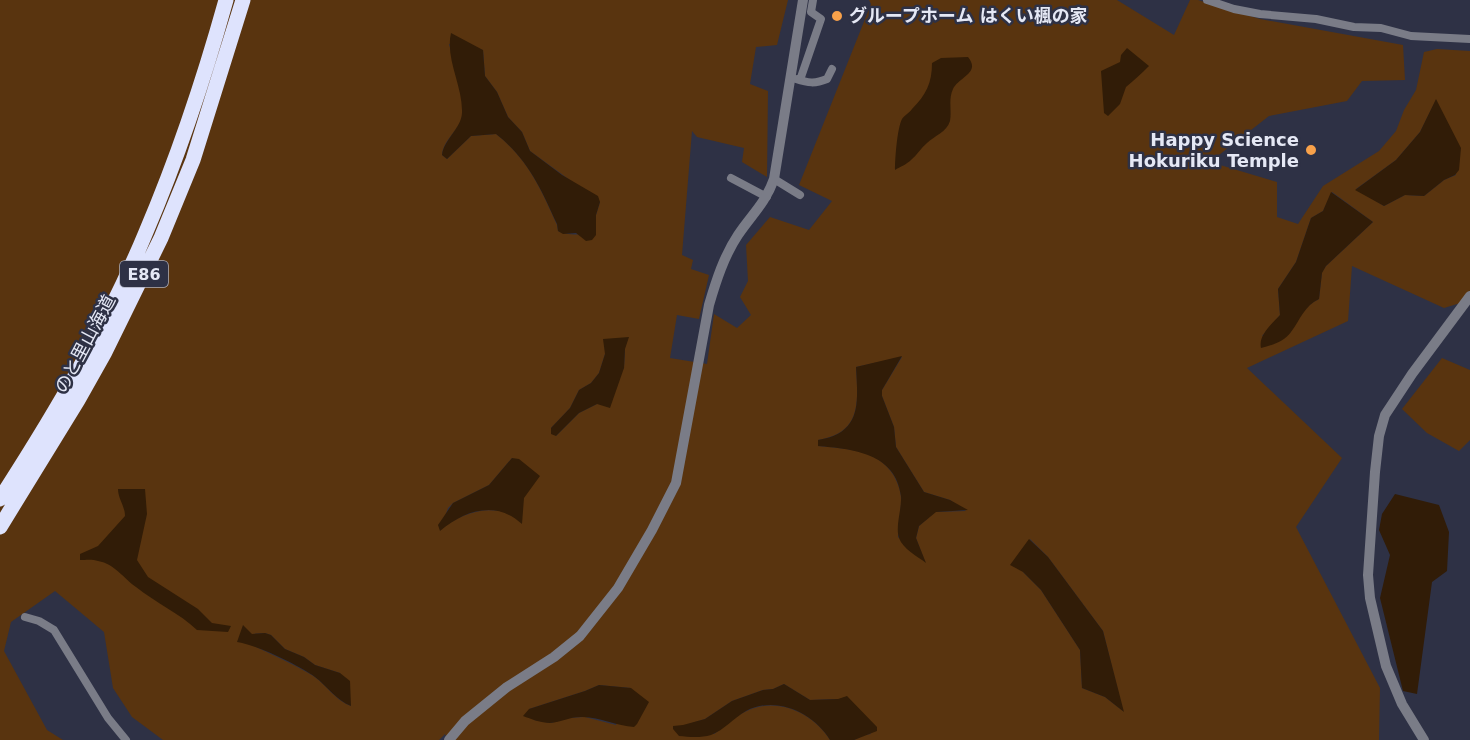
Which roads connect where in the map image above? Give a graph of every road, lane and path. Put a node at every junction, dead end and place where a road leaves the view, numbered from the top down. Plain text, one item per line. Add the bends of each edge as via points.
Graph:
1 (226, 0) edge
2 (243, 0) edge
3 (803, 0) edge
4 (813, 0) edge
5 (1208, 0) edge
6 (1470, 39) edge
7 (832, 69) dead end
8 (795, 78) junction
9 (731, 178) dead end
10 (774, 179) junction
11 (800, 195) dead end
12 (767, 197) junction
13 (1470, 296) edge
14 (0, 499) edge
15 (0, 527) edge
16 (25, 617) dead end
17 (126, 740) edge
18 (449, 740) edge
19 (1424, 740) edge

1 - 14 highway, のと里山海道 / E86 via 177,154 146,233 81,364
2 - 15 highway, のと里山海道 / E86 via 193,159 161,238 78,400
3 - 8 street
4 - 8 street via 811,12 821,19
5 - 6 street via 1260,14 1381,28 1411,36
7 - 8 street via 827,79 818,83
8 - 10 street
9 - 12 street
10 - 11 street
10 - 12 street
12 - 18 street via 737,236 715,283 676,483 647,540 618,588 580,636 507,687
13 - 19 street via 1385,415 1375,472 1370,598 1389,674
16 - 17 street via 54,630 108,718

